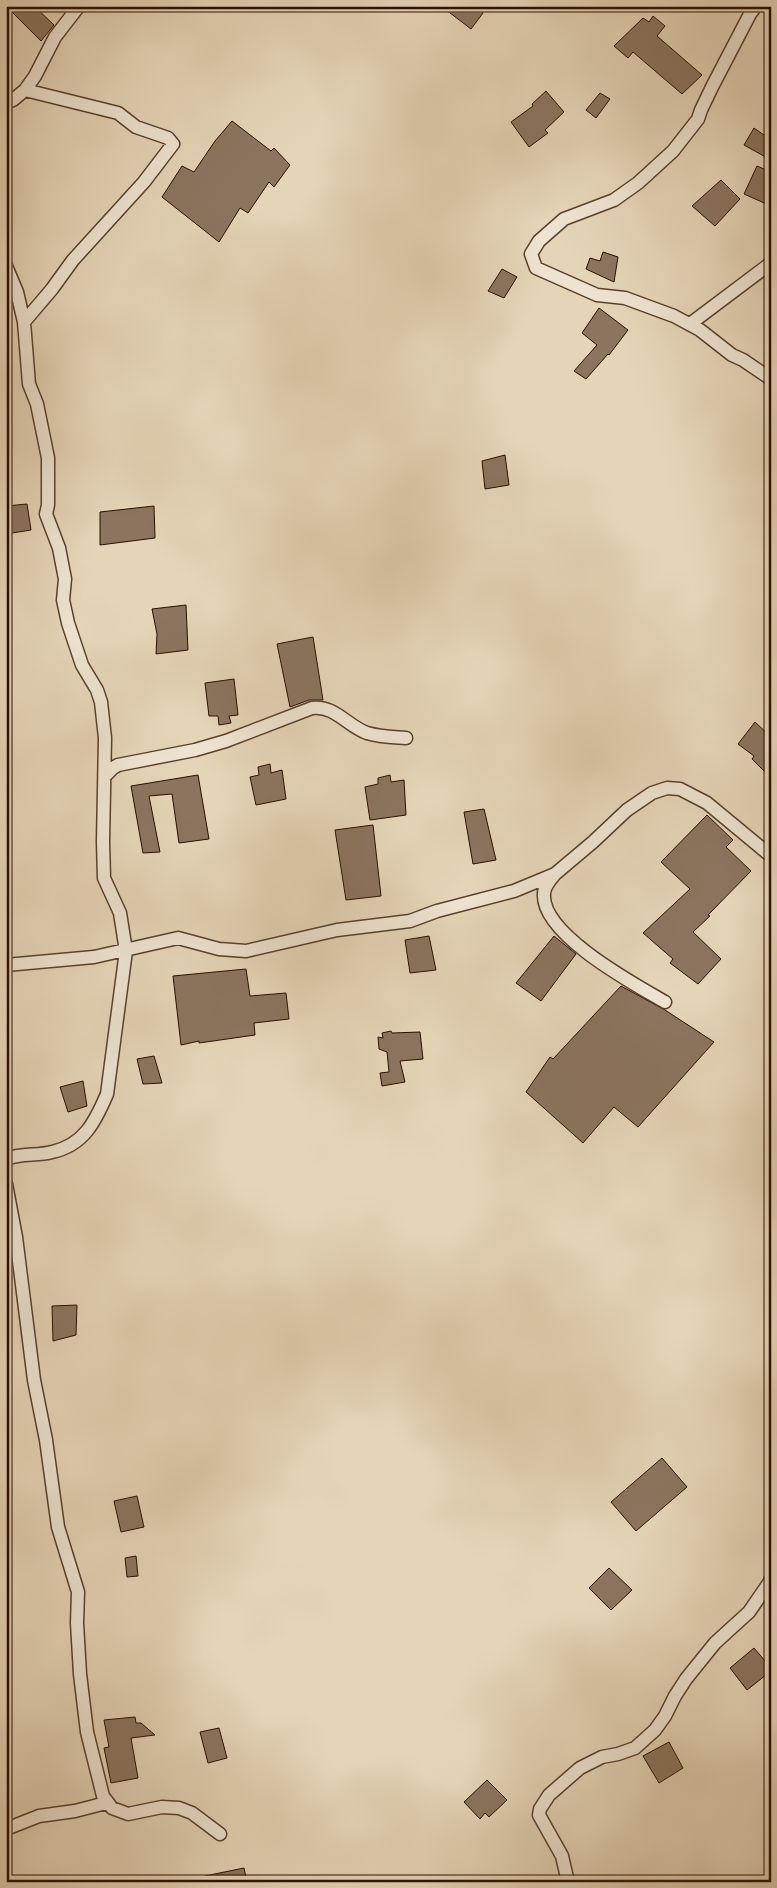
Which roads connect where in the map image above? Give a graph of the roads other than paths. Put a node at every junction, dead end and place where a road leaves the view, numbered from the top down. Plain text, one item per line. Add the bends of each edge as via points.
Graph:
1 (79, 6) edge
2 (756, 6) edge
3 (25, 90) junction
4 (6, 102) edge
5 (771, 263) edge
6 (6, 266) edge
7 (24, 322) junction
8 (690, 324) junction
9 (771, 378) edge
10 (406, 738) dead end
11 (105, 776) junction
12 (771, 856) edge
13 (555, 874) junction
14 (126, 951) junction
15 (6, 965) edge
16 (665, 1002) dead end
17 (7, 1160) edge
18 (6, 1184) edge
19 (771, 1580) edge
20 (106, 1802) junction
21 (6, 1829) edge
22 (220, 1834) dead end
23 (568, 1882) edge

1 - 3 street via 55,37
2 - 8 street via 698,119 673,151 614,200 564,219 539,241 530,254 536,268 597,295 625,298
3 - 4 street via 14,100
3 - 7 street via 118,114 136,127 168,138 173,144
5 - 8 street
6 - 7 street via 17,292
7 - 11 street via 29,384 37,404 48,458 46,514 59,548 68,623 82,665 101,702
8 - 9 street
10 - 11 street via 366,733 334,711 312,708 226,741 118,765
11 - 14 street via 104,878 120,913
12 - 13 street via 707,803 680,789 667,788 652,793 627,810
13 - 14 street via 514,892 436,911 410,921 337,930 246,951 219,949 178,938
13 - 16 street via 546,885 544,894 547,911 554,922 607,967
14 - 15 street
14 - 17 street via 107,1094 98,1116 82,1138 70,1146 52,1152 12,1156
18 - 20 street via 58,1527 78,1592 80,1674 87,1732
19 - 23 street via 749,1612 715,1643 686,1678 655,1730 635,1748 602,1757 580,1768 542,1804 539,1815 562,1856
20 - 21 street via 39,1816
20 - 22 street via 128,1814 162,1807 179,1808 192,1813

